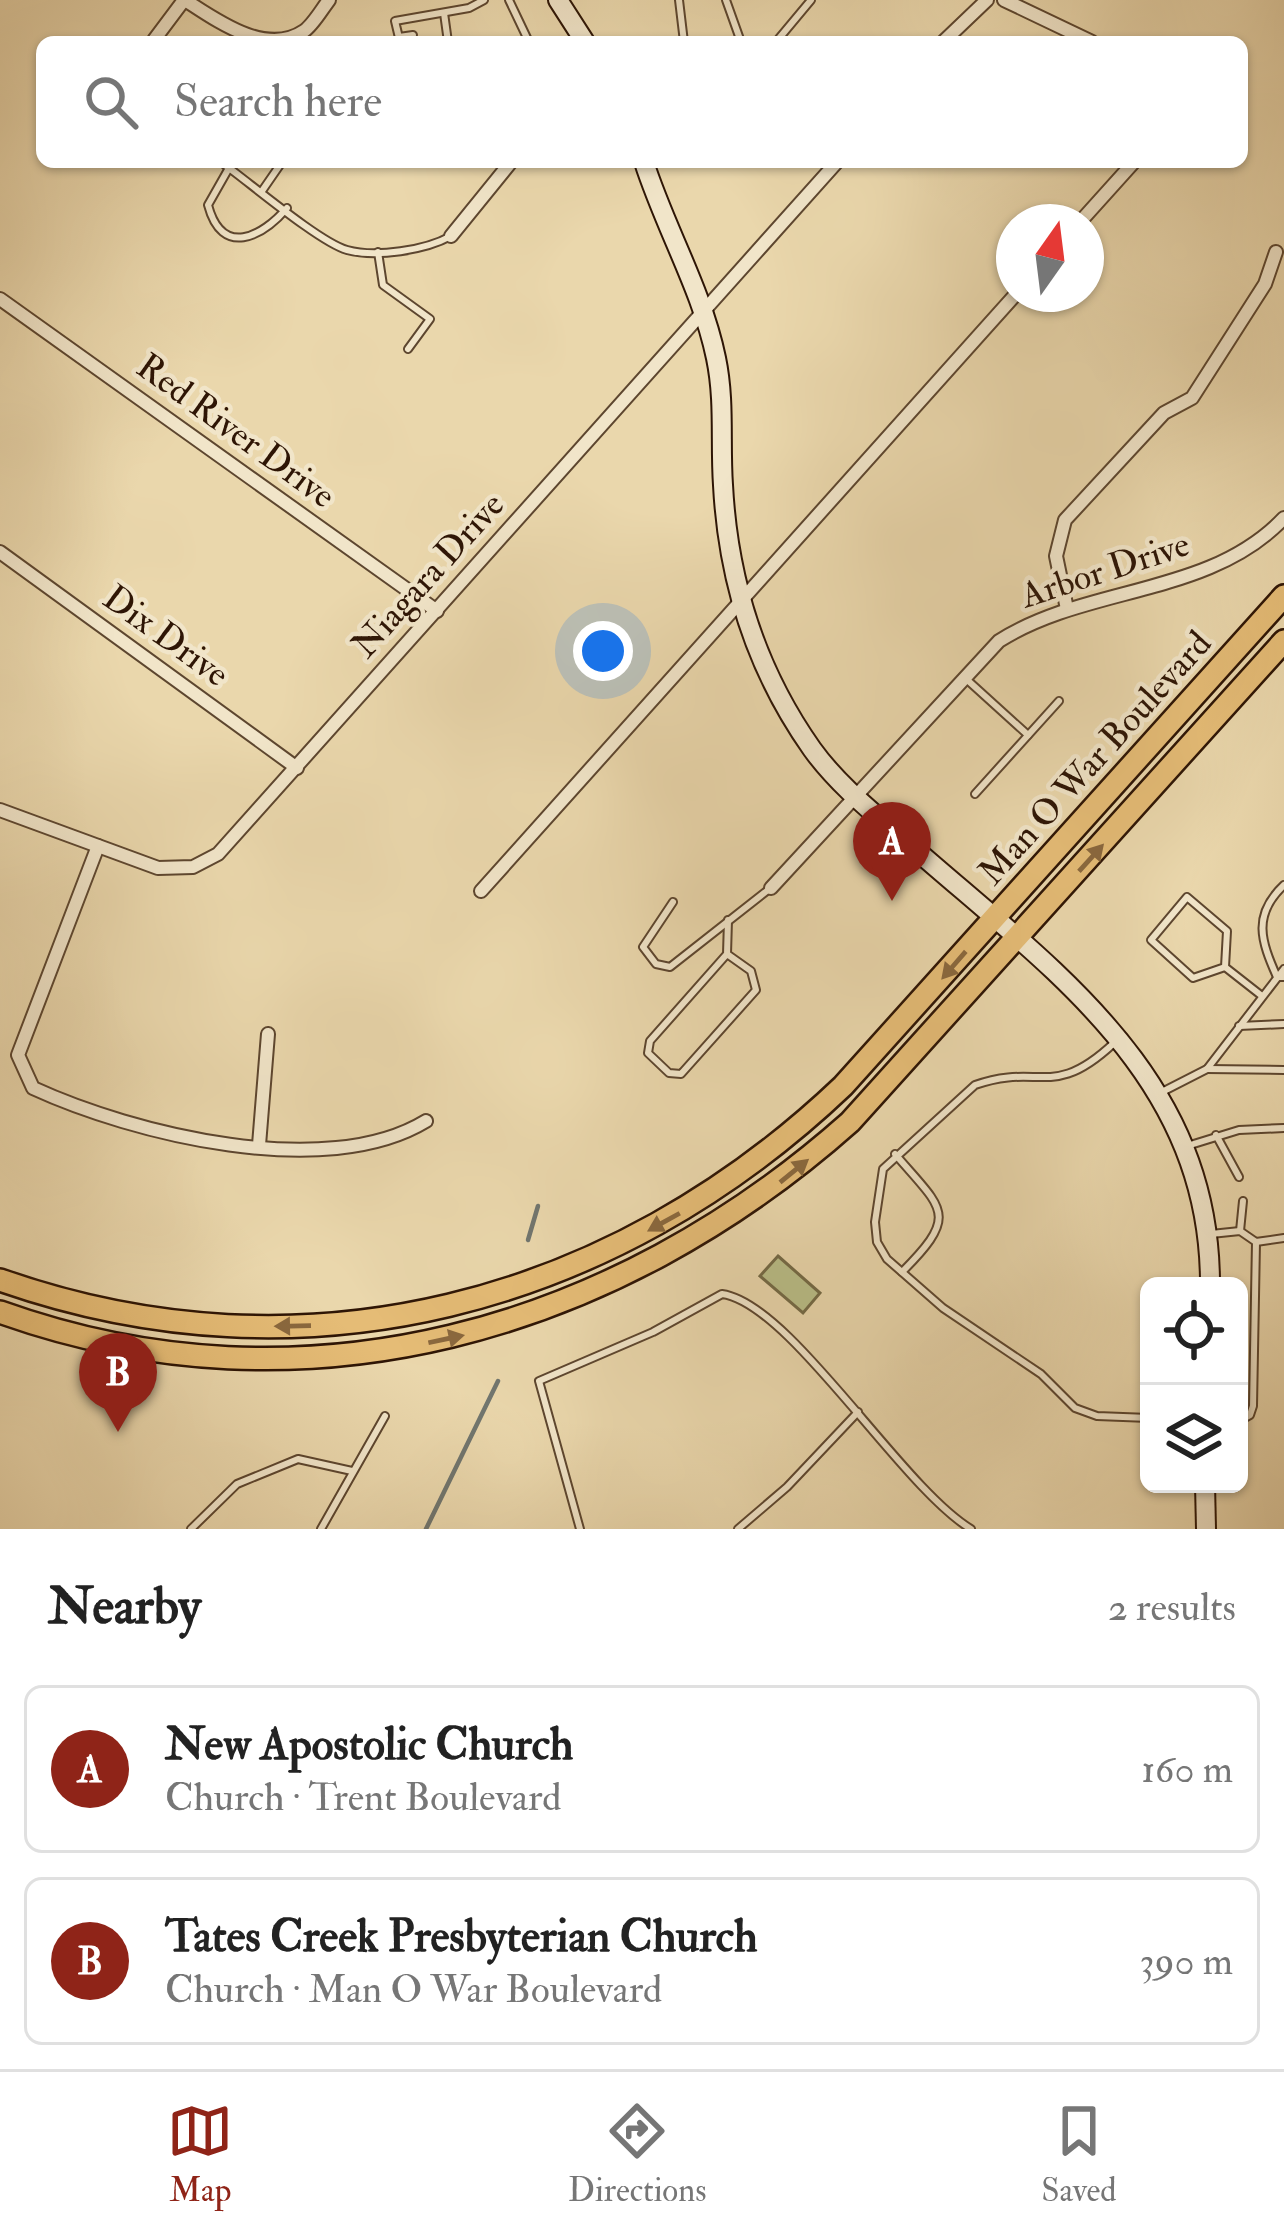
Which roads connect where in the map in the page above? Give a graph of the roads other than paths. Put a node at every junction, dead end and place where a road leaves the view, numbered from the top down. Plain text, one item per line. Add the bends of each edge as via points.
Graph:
1 (184, 0) edge
2 (329, 0) edge
3 (484, 0) edge
4 (509, 0) edge
5 (558, 0) edge
6 (679, 0) edge
7 (726, 0) edge
8 (811, 0) edge
9 (987, 0) edge
10 (1004, 0) edge
11 (444, 13) junction
12 (447, 32) junction
13 (436, 34) dead end
14 (413, 35) dead end
15 (158, 36) edge
16 (270, 36) edge
17 (290, 36) edge
18 (399, 36) edge
19 (410, 36) edge
20 (447, 36) edge
21 (526, 36) edge
22 (580, 36) edge
23 (683, 36) edge
24 (739, 36) edge
25 (781, 36) edge
26 (949, 36) edge
27 (1079, 36) edge
28 (229, 168) joint
29 (278, 168) edge
30 (506, 168) edge
31 (646, 168) edge
32 (832, 168) edge
33 (1129, 168) edge
34 (262, 190) junction
35 (1097, 204) edge
36 (286, 208) junction
37 (452, 236) joint
38 (378, 252) junction
39 (1276, 252) dead end
40 (0, 299) edge
41 (703, 310) junction
42 (1000, 312) edge
43 (408, 350) dead end
44 (1284, 518) edge
45 (0, 553) edge
46 (1284, 596) edge
47 (742, 603) junction
48 (1067, 609) junction
49 (437, 611) junction
50 (1284, 641) edge
51 (963, 676) junction
52 (1059, 701) dead end
53 (1028, 735) junction
54 (297, 768) junction
55 (975, 794) dead end
56 (856, 798) junction
57 (0, 810) edge
58 (98, 846) junction
59 (1284, 885) edge
60 (771, 888) joint
61 (481, 890) dead end
62 (673, 902) dead end
63 (995, 919) junction
64 (728, 920) junction
65 (1019, 939) junction
66 (727, 954) junction
67 (1225, 967) junction
68 (1282, 974) edge
69 (1262, 996) junction
70 (1284, 1024) edge
71 (1239, 1026) junction
72 (268, 1034) dead end
73 (1119, 1038) junction
74 (1207, 1069) junction
75 (1284, 1070) edge
76 (1160, 1093) junction
77 (426, 1120) dead end
78 (1284, 1128) edge
79 (1216, 1136) junction
80 (259, 1145) junction
81 (1187, 1146) junction
82 (895, 1154) junction
83 (1240, 1177) dead end
84 (1243, 1201) dead end
85 (1240, 1231) junction
86 (1208, 1234) junction
87 (1284, 1238) edge
88 (1256, 1242) junction
89 (902, 1273) junction
90 (1210, 1277) edge
91 (0, 1280) edge
92 (0, 1312) edge
93 (858, 1412) junction
94 (385, 1416) dead end
95 (1248, 1416) edge
96 (1140, 1417) edge
97 (352, 1471) junction
98 (1205, 1493) edge
99 (953, 1518) junction
100 (191, 1529) edge
101 (320, 1529) edge
102 (580, 1529) edge
103 (738, 1529) edge
104 (947, 1529) edge
105 (971, 1529) edge
106 (1206, 1529) edge

1 - 15 street
1 - 16 street via 230,30
2 - 17 street
3 - 11 lane
4 - 21 lane
5 - 22 street
6 - 23 lane
7 - 24 lane
8 - 25 lane
9 - 26 street
10 - 27 street
11 - 12 lane
11 - 18 lane via 395,21
12 - 13 lane
12 - 20 lane
14 - 19 lane
28 - 34 lane
28 - 36 lane via 208,205 226,232 265,234
29 - 34 lane
30 - 37 street
31 - 41 street
32 - 41 street, Niagara Drive
33 - 35 street
34 - 36 lane
36 - 38 lane via 342,248
37 - 38 lane
38 - 43 lane via 383,285 430,319
39 - 48 street via 1265,284 1192,398 1164,413 1065,520 1056,556
40 - 49 street, Red River Drive
41 - 47 street via 722,388 725,518
41 - 49 street, Niagara Drive
42 - 47 street
44 - 48 street, Arbor Drive via 1232,559
45 - 54 street, Dix Drive
46 - 63 main road, Man O War Boulevard
47 - 56 street via 789,713
47 - 61 street
48 - 51 street, Arbor Drive via 1024,626
49 - 54 street, Niagara Drive
65 -> 50 main road, Man O War Boulevard
51 - 53 lane
51 - 56 street, Arbor Drive
52 - 53 lane
53 - 55 lane
54 - 58 street, Niagara Drive via 231,843 193,867 158,868
56 - 60 street, Arbor Drive
56 - 63 street
57 - 58 street, Niagara Drive
58 - 80 street via 24,1035 23,1076 49,1096 133,1124
59 - 68 lane via 1262,912 1261,940
60 - 64 lane
62 - 64 lane via 643,946 656,964 670,967
63 - 65 street
63 -> 91 main road, Man O War Boulevard via 843,1086 762,1158 660,1225 540,1281 394,1317 277,1327 135,1316
64 - 66 lane
65 - 73 street
92 -> 65 main road, Man O War Boulevard via 115,1344 268,1358 426,1343 542,1312 657,1262 787,1177 877,1095
66 - 66 lane via 650,1041 648,1053 669,1072 681,1073 756,990 751,971
67 - 67 lane via 1227,931 1187,897 1150,940 1193,978
67 - 69 lane
68 - 69 lane
69 - 71 lane
70 - 71 lane
71 - 74 lane
72 - 80 street
73 - 76 street
73 - 82 lane via 1066,1078 975,1085
74 - 75 lane
74 - 76 lane
76 - 81 street
77 - 80 street via 357,1146
78 - 79 lane
79 - 81 lane
79 - 83 lane
81 - 86 street
82 - 89 lane via 878,1181 875,1222 877,1242
82 - 89 lane via 938,1204 940,1221 936,1238
84 - 85 lane
85 - 86 lane
85 - 88 lane
86 - 90 street
87 - 88 lane
88 - 95 lane
89 - 96 lane via 1076,1408
93 - 99 lane
93 - 102 lane via 749,1303 722,1294 538,1381
93 - 103 lane
94 - 97 lane
97 - 100 lane via 298,1460 237,1484
97 - 101 lane
98 - 106 street
99 - 104 lane
99 - 105 lane

